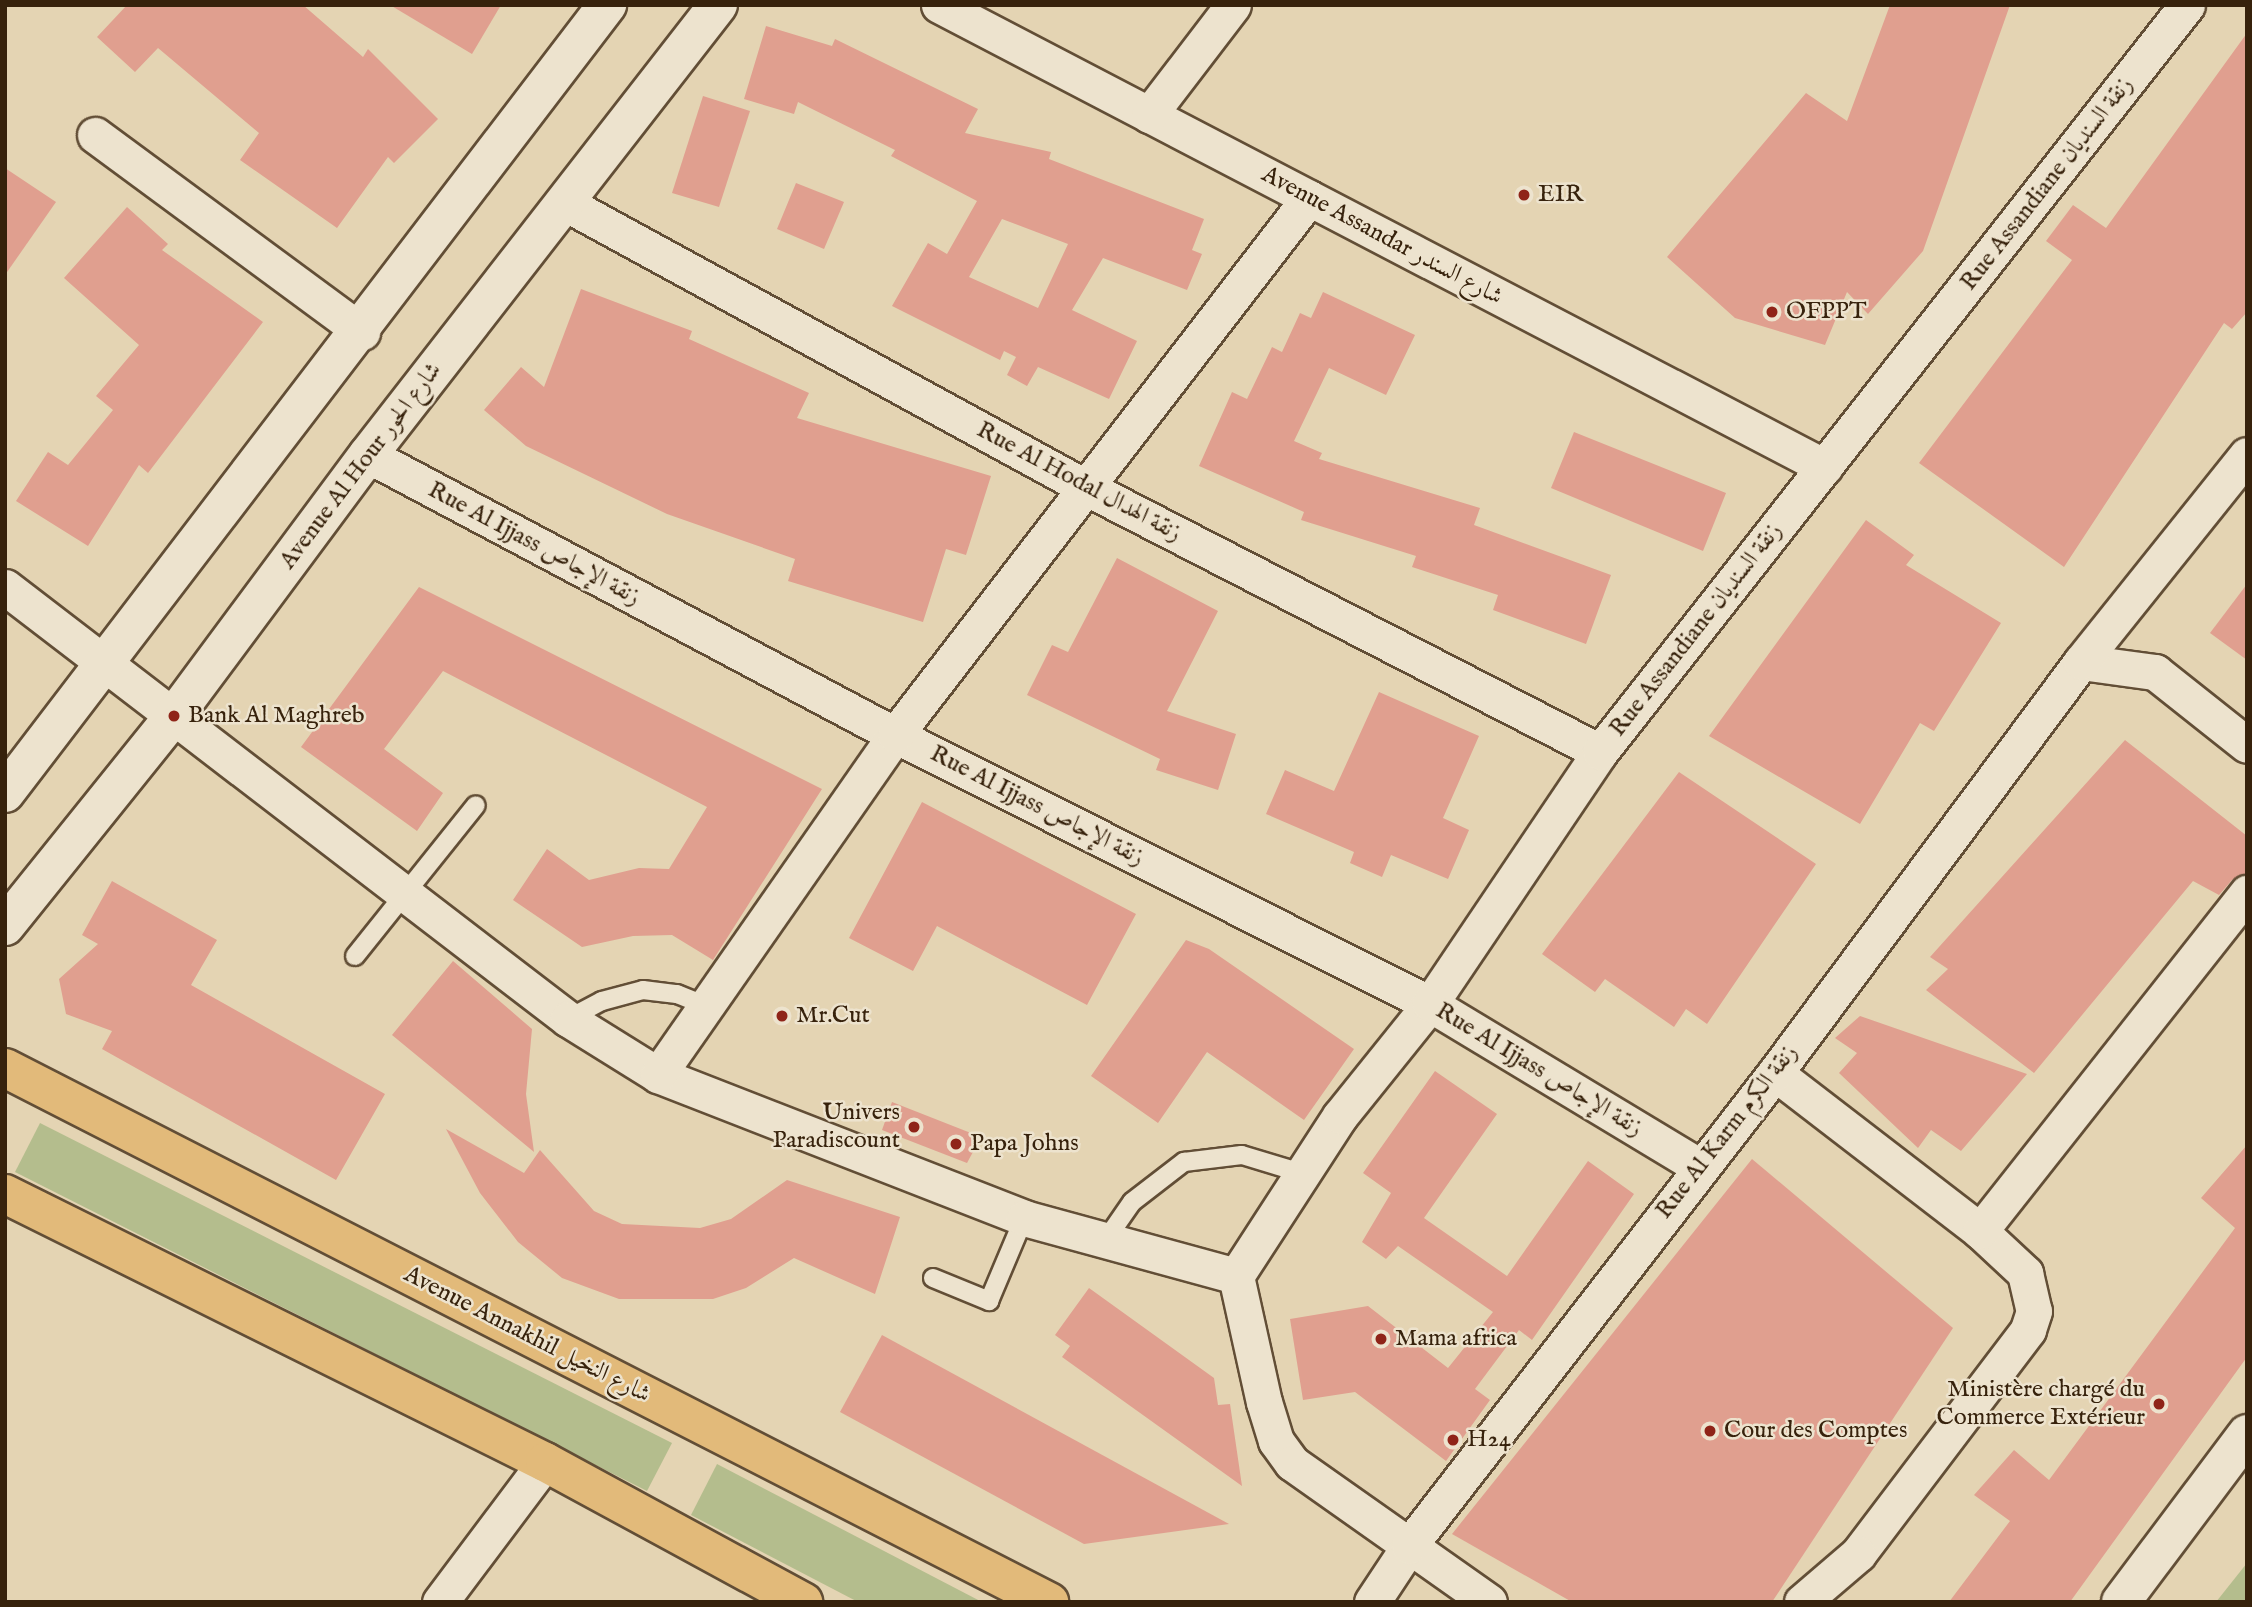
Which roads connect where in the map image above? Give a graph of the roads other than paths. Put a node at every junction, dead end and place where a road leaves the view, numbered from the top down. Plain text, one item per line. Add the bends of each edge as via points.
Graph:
1 (607, 5) edge
2 (718, 5) edge
3 (939, 5) edge
4 (1233, 5) edge
5 (2187, 5) edge
6 (1149, 115) junction
7 (95, 135) dead end
8 (1309, 198) junction
9 (564, 202) junction
10 (362, 332) junction
11 (368, 455) junction
12 (2244, 465) edge
13 (1825, 467) junction
14 (1085, 486) junction
15 (5, 587) edge
16 (2081, 662) junction
17 (107, 665) junction
18 (174, 716) junction
19 (895, 735) junction
20 (2247, 745) edge
21 (1600, 752) junction
22 (5, 793) edge
23 (476, 805) dead end
24 (403, 891) junction
25 (2247, 893) edge
26 (5, 926) edge
27 (355, 956) dead end
28 (1430, 1004) junction
29 (706, 1006) junction
30 (568, 1019) junction
31 (5, 1068) edge
32 (1774, 1073) junction
33 (658, 1075) junction
34 (1700, 1167) junction
35 (1305, 1174) junction
36 (5, 1194) edge
37 (1024, 1218) junction
38 (1980, 1231) junction
39 (1105, 1241) junction
40 (1236, 1276) junction
41 (933, 1278) dead end
42 (2247, 1434) edge
43 (545, 1462) junction
44 (1409, 1546) junction
45 (440, 1602) edge
46 (803, 1602) edge
47 (1049, 1602) edge
48 (1372, 1602) edge
49 (1489, 1602) edge
50 (1802, 1602) edge
51 (2121, 1602) edge

1 - 10 street
2 - 9 street, Avenue Al Hour شارع الحور
3 - 6 street, Avenue Assandar شارع السندر
4 - 6 street
5 - 13 street, Rue Assandiane زنقة السنديان
6 - 8 street, Avenue Assandar شارع السندر
7 - 10 street
8 - 13 street, Avenue Assandar شارع السندر
8 - 14 street
9 - 11 street, Avenue Al Hour شارع الحور
9 - 14 street, Rue Al Hodal زنقة الهدال
10 - 17 street
11 - 18 street, Avenue Al Hour شارع الحور
11 - 19 street, Rue Al Ijjass زنقة الإجاص
12 - 16 street, Rue Al Karm زنقة الكرم
13 - 21 street, Rue Assandiane زنقة السنديان
14 - 19 street
14 - 21 street, Rue Al Hodal زنقة الهدال
15 - 17 street
16 - 20 street via 2155,672
16 - 32 street, Rue Al Karm زنقة الكرم
17 - 18 street
17 - 22 street
18 - 24 street
18 - 26 street, Avenue Al Hour شارع الحور
19 - 28 street, Rue Al Ijjass زنقة الإجاص
19 - 29 street
21 - 28 street, Rue Assandiane زنقة السنديان
23 - 24 lane
24 - 27 lane
24 - 30 street
25 - 38 street
28 - 34 street, Rue Al Ijjass زنقة الإجاص
28 - 35 street, Rue Assandiane زنقة السنديان via 1340,1116
29 - 30 lane via 677,994 643,990 602,1001
29 - 33 street
30 - 33 street
31 - 47 main road, Avenue Annakhil شارع النخيل
32 - 34 street, Rue Al Karm زنقة الكرم
32 - 38 street
33 - 37 street
34 - 44 street, Rue Al Karm زنقة الكرم
35 - 39 lane via 1242,1155 1184,1163 1132,1202
35 - 40 street, Rue Assandiane زنقة السنديان
36 - 43 main road
37 - 39 street
37 - 41 lane via 989,1301
38 - 50 street via 2025,1273 2035,1311 2028,1330 1858,1554
39 - 40 street
40 - 44 street via 1276,1441 1292,1464
42 - 51 street
43 - 45 street
43 - 46 main road
44 - 48 street, Rue Al Karm زنقة الكرم
44 - 49 street

